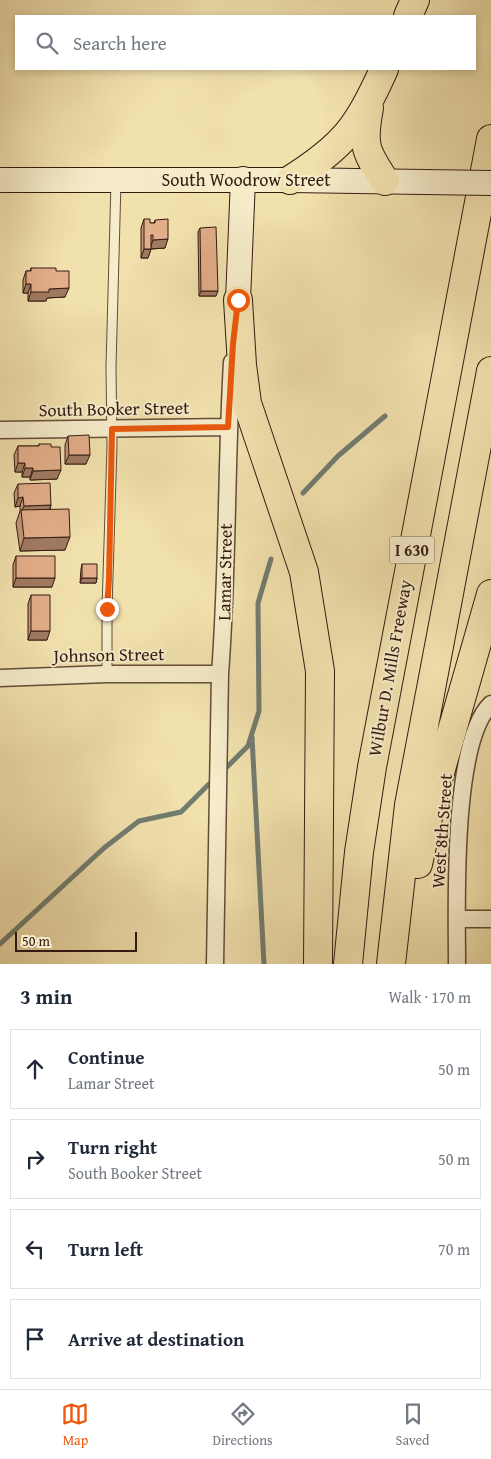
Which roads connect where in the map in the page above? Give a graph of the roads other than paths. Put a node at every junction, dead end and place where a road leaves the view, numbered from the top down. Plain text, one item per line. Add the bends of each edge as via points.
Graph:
1 (415, 0) edge
2 (408, 15) edge
3 (384, 70) edge
4 (370, 102) junction
5 (491, 139) edge
6 (116, 179) junction
7 (0, 180) edge
8 (243, 180) junction
9 (290, 180) junction
10 (385, 181) junction
11 (491, 183) edge
12 (238, 300) junction
13 (491, 371) edge
14 (228, 427) junction
15 (112, 429) junction
16 (0, 430) edge
17 (491, 594) edge
18 (107, 674) junction
19 (220, 674) junction
20 (0, 678) edge
21 (490, 704) edge
22 (457, 919) junction
23 (491, 919) edge
24 (215, 964) edge
25 (318, 964) edge
26 (348, 964) edge
27 (390, 964) edge
28 (398, 964) edge
29 (457, 964) edge

1 - 2 highway
3 - 4 highway
4 - 9 highway via 353,130 322,159
4 - 10 highway via 365,128 368,155
5 - 26 highway, Wilbur D. Mills Freeway / I 630 via 372,767 359,852
6 - 7 main road, South Woodrow Street
6 - 8 main road, South Woodrow Street
6 - 15 lane
8 - 9 main road, South Woodrow Street
8 - 12 main road, Lamar Street
9 - 10 main road, South Woodrow Street
10 - 11 main road, South Woodrow Street, bridge
12 - 14 street, Lamar Street
12 - 25 highway via 247,403 304,572 320,671
13 - 27 highway, I 630 via 409,805
14 - 15 street, South Booker Street
14 - 19 street, Lamar Street
15 - 16 street, South Booker Street
15 - 18 lane
17 - 28 highway via 431,804
18 - 19 street, Johnson Street
18 - 20 street, Johnson Street
19 - 24 street, Lamar Street
21 - 22 street, West 8th Street via 478,723 461,803
22 - 23 street
22 - 29 street, West 8th Street

